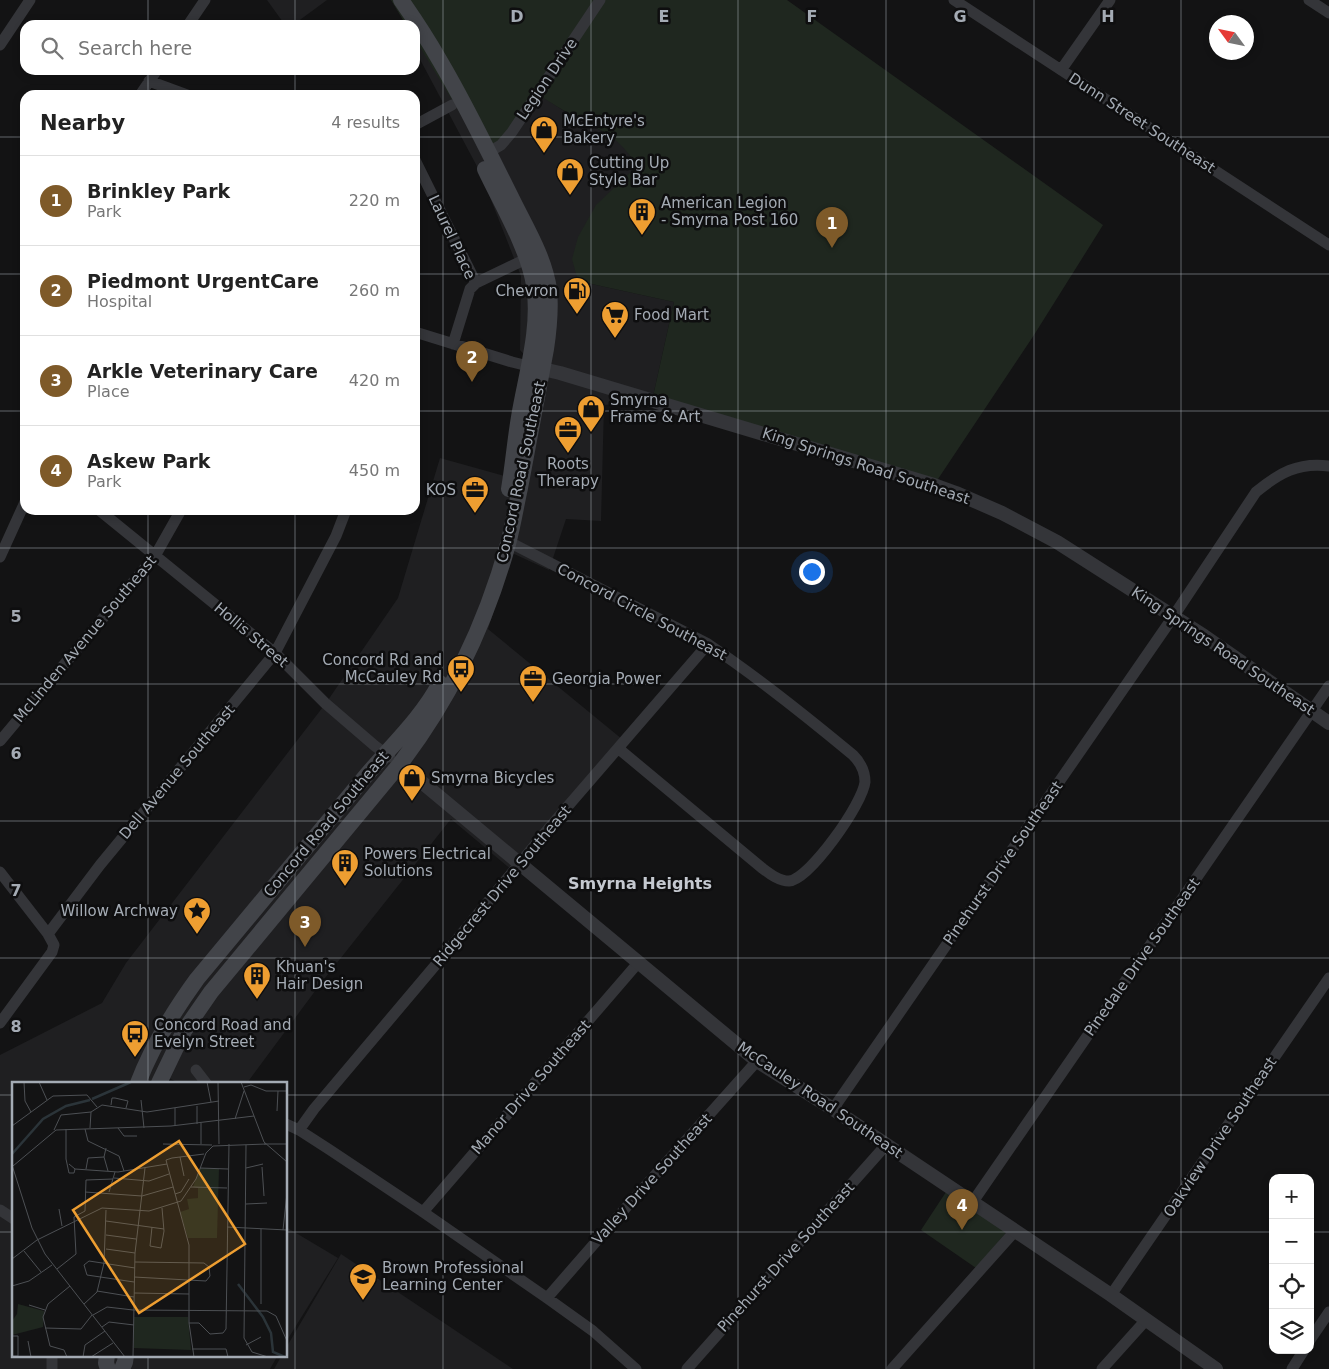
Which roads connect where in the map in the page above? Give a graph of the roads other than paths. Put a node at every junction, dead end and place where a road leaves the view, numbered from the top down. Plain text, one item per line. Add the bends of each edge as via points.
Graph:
1 (30, 0) edge
2 (205, 0) edge
3 (389, 0) edge
4 (401, 0) edge
5 (600, 0) edge
6 (954, 0) edge
7 (1110, 0) edge
8 (1309, 0) edge
9 (1329, 13) edge
10 (191, 20) edge
11 (402, 20) edge
12 (414, 20) edge
13 (420, 30) edge
14 (0, 45) edge
15 (420, 50) edge
16 (1061, 70) junction
17 (153, 75) edge
18 (149, 81) junction
19 (143, 90) edge
20 (173, 90) edge
21 (452, 105) junction
22 (420, 122) edge
23 (489, 152) junction
24 (420, 170) edge
25 (1329, 246) edge
26 (526, 259) junction
27 (476, 283) junction
28 (420, 334) edge
29 (453, 344) junction
30 (535, 367) junction
31 (1329, 466) edge
32 (20, 513) edge
33 (105, 515) edge
34 (178, 515) edge
35 (344, 515) edge
36 (508, 542) junction
37 (155, 556) junction
38 (0, 557) edge
39 (1173, 617) junction
40 (708, 644) junction
41 (275, 653) junction
42 (1329, 686) edge
43 (1312, 711) junction
44 (1329, 723) edge
45 (0, 741) edge
46 (619, 749) junction
47 (385, 753) junction
48 (400, 764) junction
49 (520, 864) junction
50 (0, 872) edge
51 (48, 934) junction
52 (638, 963) junction
53 (1329, 978) edge
54 (0, 1023) edge
55 (757, 1061) junction
56 (196, 1070) dead end
57 (138, 1082) edge
58 (158, 1082) edge
59 (205, 1082) edge
60 (833, 1110) junction
61 (288, 1125) edge
62 (299, 1130) junction
63 (886, 1145) junction
64 (972, 1203) junction
65 (0, 1210) edge
66 (423, 1212) junction
67 (12, 1218) edge
68 (1015, 1231) junction
69 (1111, 1295) junction
70 (547, 1298) junction
71 (1329, 1312) edge
72 (1146, 1320) junction
73 (1314, 1334) edge
74 (1301, 1354) edge
75 (52, 1356) edge
76 (107, 1356) edge
77 (126, 1356) edge
78 (52, 1369) edge
79 (108, 1369) edge
80 (122, 1369) edge
81 (636, 1369) edge
82 (687, 1369) edge
83 (892, 1369) edge
84 (1102, 1369) edge
85 (1216, 1369) edge
86 (1292, 1369) edge

1 - 14 street
2 - 10 street
3 - 11 main road
4 - 12 main road, Concord Road Southeast
5 - 23 street, Legion Drive via 512,132 501,145
6 - 16 street, Dunn Street Southeast
7 - 16 street
8 - 9 street
13 - 23 main road, Concord Road Southeast
15 - 21 main road, Concord Road Southeast
16 - 25 street, Dunn Street Southeast
17 - 18 street
18 - 19 street
18 - 20 street
21 - 22 street
21 - 26 main road, Concord Road Southeast
23 - 30 main road, Concord Road Southeast via 531,236 549,288 549,330
24 - 27 street, Laurel Place
26 - 27 street
26 - 30 main road, Concord Road Southeast via 536,306
27 - 29 street, Laurel Place via 470,289
28 - 29 street
29 - 30 street
30 - 36 main road, Concord Road Southeast
30 - 39 street, King Springs Road Southeast via 934,484 1040,533
30 - 47 main road, Concord Road Southeast via 519,418 498,539 479,600 436,690
31 - 39 street, Pinehurst Drive Southeast via 1316,464 1295,468 1273,478 1256,492
32 - 38 street
33 - 37 street, Hollis Street
34 - 37 street, McLinden Avenue Southeast
35 - 41 street, Dell Avenue Southeast
36 - 40 street, Concord Circle Southeast
36 - 48 main road, Concord Road Southeast via 468,652 435,713
37 - 41 street, Hollis Street
37 - 45 street, McLinden Avenue Southeast
39 - 43 street, King Springs Road Southeast
39 - 60 street, Pinehurst Drive Southeast
40 - 46 street, Ridgecrest Drive Southeast
40 - 46 street, Concord Circle Southeast via 749,671 860,762 865,783 854,810 809,868 799,878 790,881 773,876
41 - 47 street, Hollis Street via 325,703
41 - 51 street, Dell Avenue Southeast via 100,865
42 - 43 street, Pinedale Drive Southeast
43 - 44 street, King Springs Road Southeast
43 - 64 street, Pinedale Drive Southeast
46 - 49 street, Ridgecrest Drive Southeast
47 - 48 street, Hollis Street
47 - 57 main road, Concord Road Southeast via 197,978 164,1027
48 - 49 street, McCauley Road Southeast
48 - 58 main road, Concord Road Southeast via 211,992 184,1031
49 - 52 street, McCauley Road Southeast
49 - 62 street, Ridgecrest Drive Southeast
50 - 51 street
51 - 54 street via 54,945 52,952
52 - 55 street, McCauley Road Southeast
52 - 66 street, Manor Drive Southeast
53 - 69 street, Oakview Drive Southeast
55 - 60 street, McCauley Road Southeast
55 - 70 street, Valley Drive Southeast
56 - 59 street
60 - 63 street, McCauley Road Southeast
61 - 62 street
62 - 66 street
63 - 64 street, McCauley Road Southeast
63 - 82 street, Pinehurst Drive Southeast
64 - 68 street, McCauley Road Southeast
65 - 67 street
66 - 70 street
68 - 69 street, McCauley Road Southeast
68 - 83 street
69 - 72 street, McCauley Road Southeast
70 - 81 street via 593,1331
71 - 73 street
72 - 84 street
72 - 85 street, McCauley Road Southeast
74 - 86 street
75 - 78 street
76 - 79 main road
77 - 80 main road

